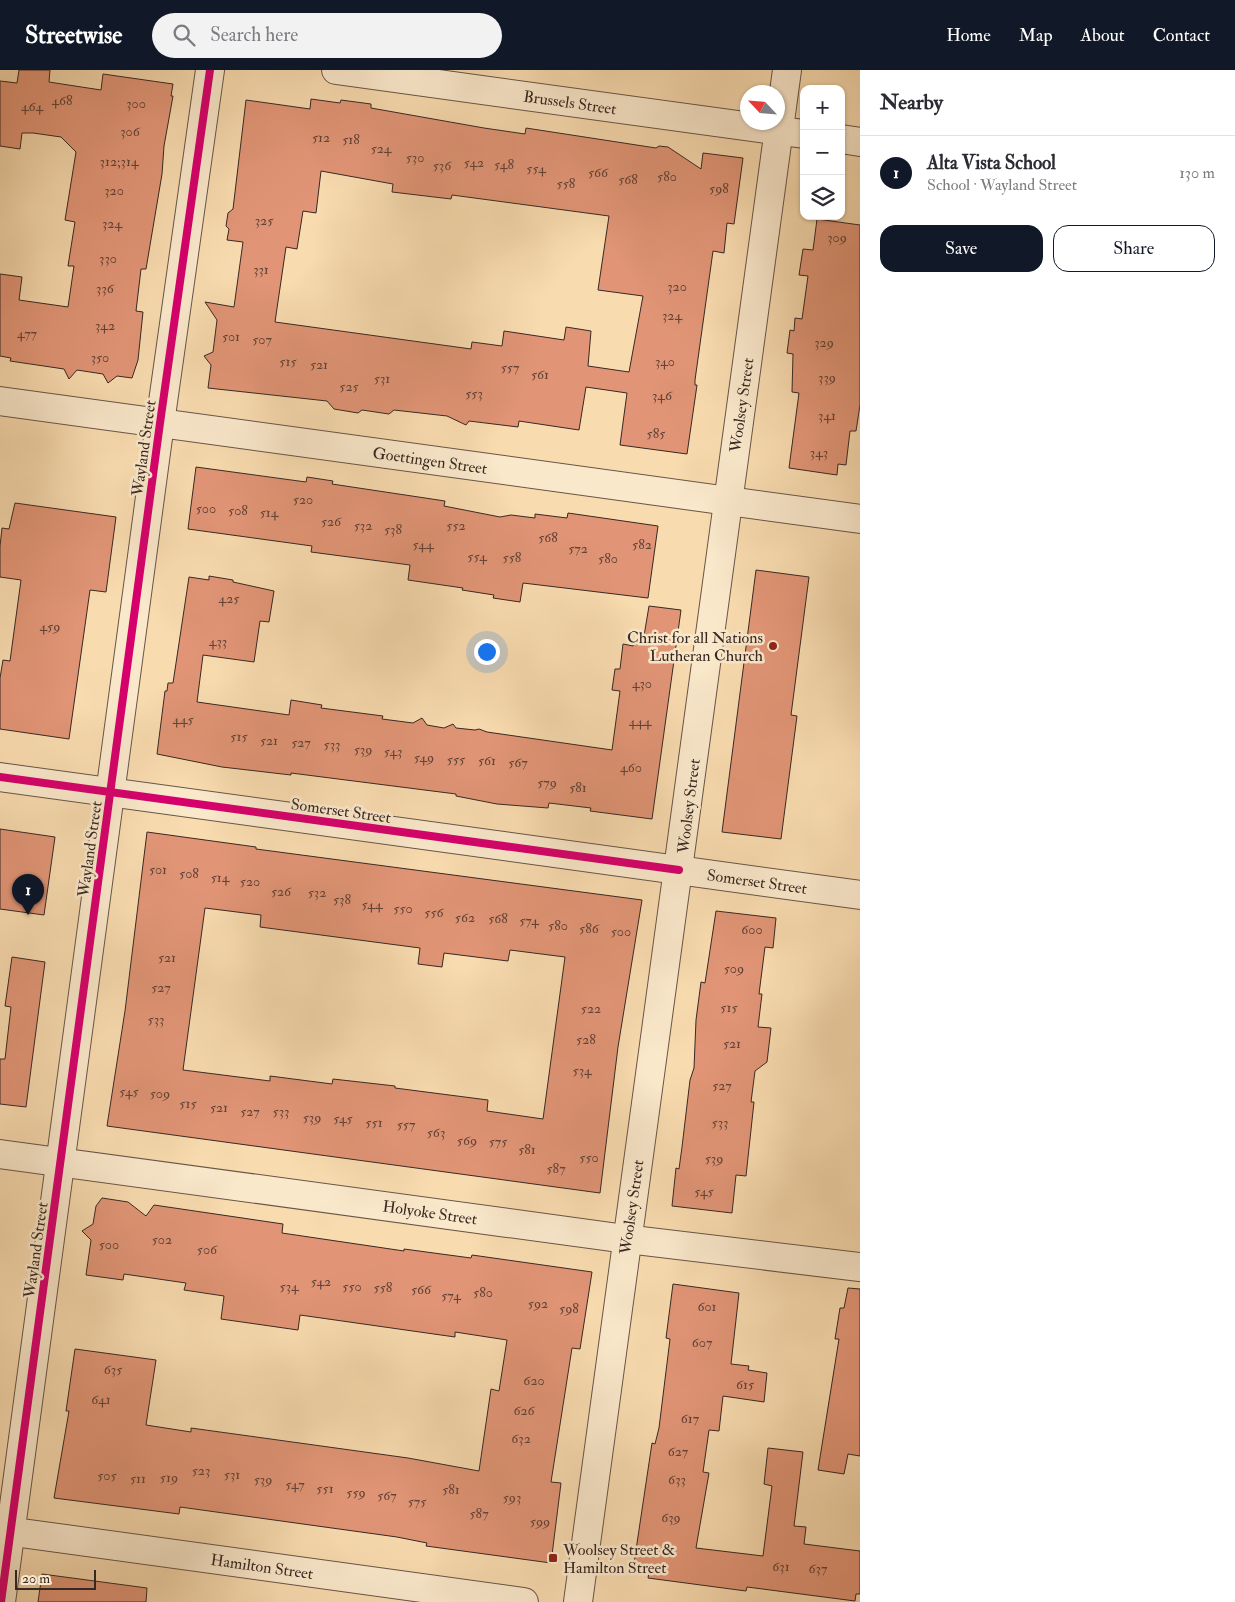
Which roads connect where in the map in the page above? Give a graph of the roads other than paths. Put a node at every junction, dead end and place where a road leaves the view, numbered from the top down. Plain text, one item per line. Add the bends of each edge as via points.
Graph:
1 (210, 70) edge
2 (336, 70) edge
3 (787, 70) edge
4 (791, 132) edge
5 (845, 140) edge
6 (860, 142) edge
7 (0, 401) edge
8 (160, 423) junction
9 (727, 501) junction
10 (860, 519) edge
11 (0, 777) edge
12 (111, 792) junction
13 (679, 870) junction
14 (860, 895) edge
15 (0, 1154) edge
16 (60, 1162) junction
17 (626, 1239) junction
18 (860, 1267) edge
19 (5, 1531) edge
20 (1, 1602) edge
21 (524, 1602) edge
22 (578, 1602) edge

1 - 8 street, Wayland Street
2 - 4 street, Brussels Street
3 - 4 street, Woolsey Street
4 - 9 street, Woolsey Street
5 - 6 street
7 - 8 street, Goettingen Street
8 - 9 street, Goettingen Street
8 - 12 street, Wayland Street
9 - 10 street, Goettingen Street
9 - 13 street, Woolsey Street
11 - 12 street, Somerset Street
12 - 13 street, Somerset Street
12 - 16 street, Wayland Street
13 - 14 street, Somerset Street
13 - 17 street, Woolsey Street
15 - 16 street, Holyoke Street
16 - 17 street, Holyoke Street
16 - 19 street, Wayland Street
17 - 18 street, Holyoke Street
17 - 22 street, Woolsey Street
19 - 20 street, Wayland Street
19 - 21 street, Hamilton Street

